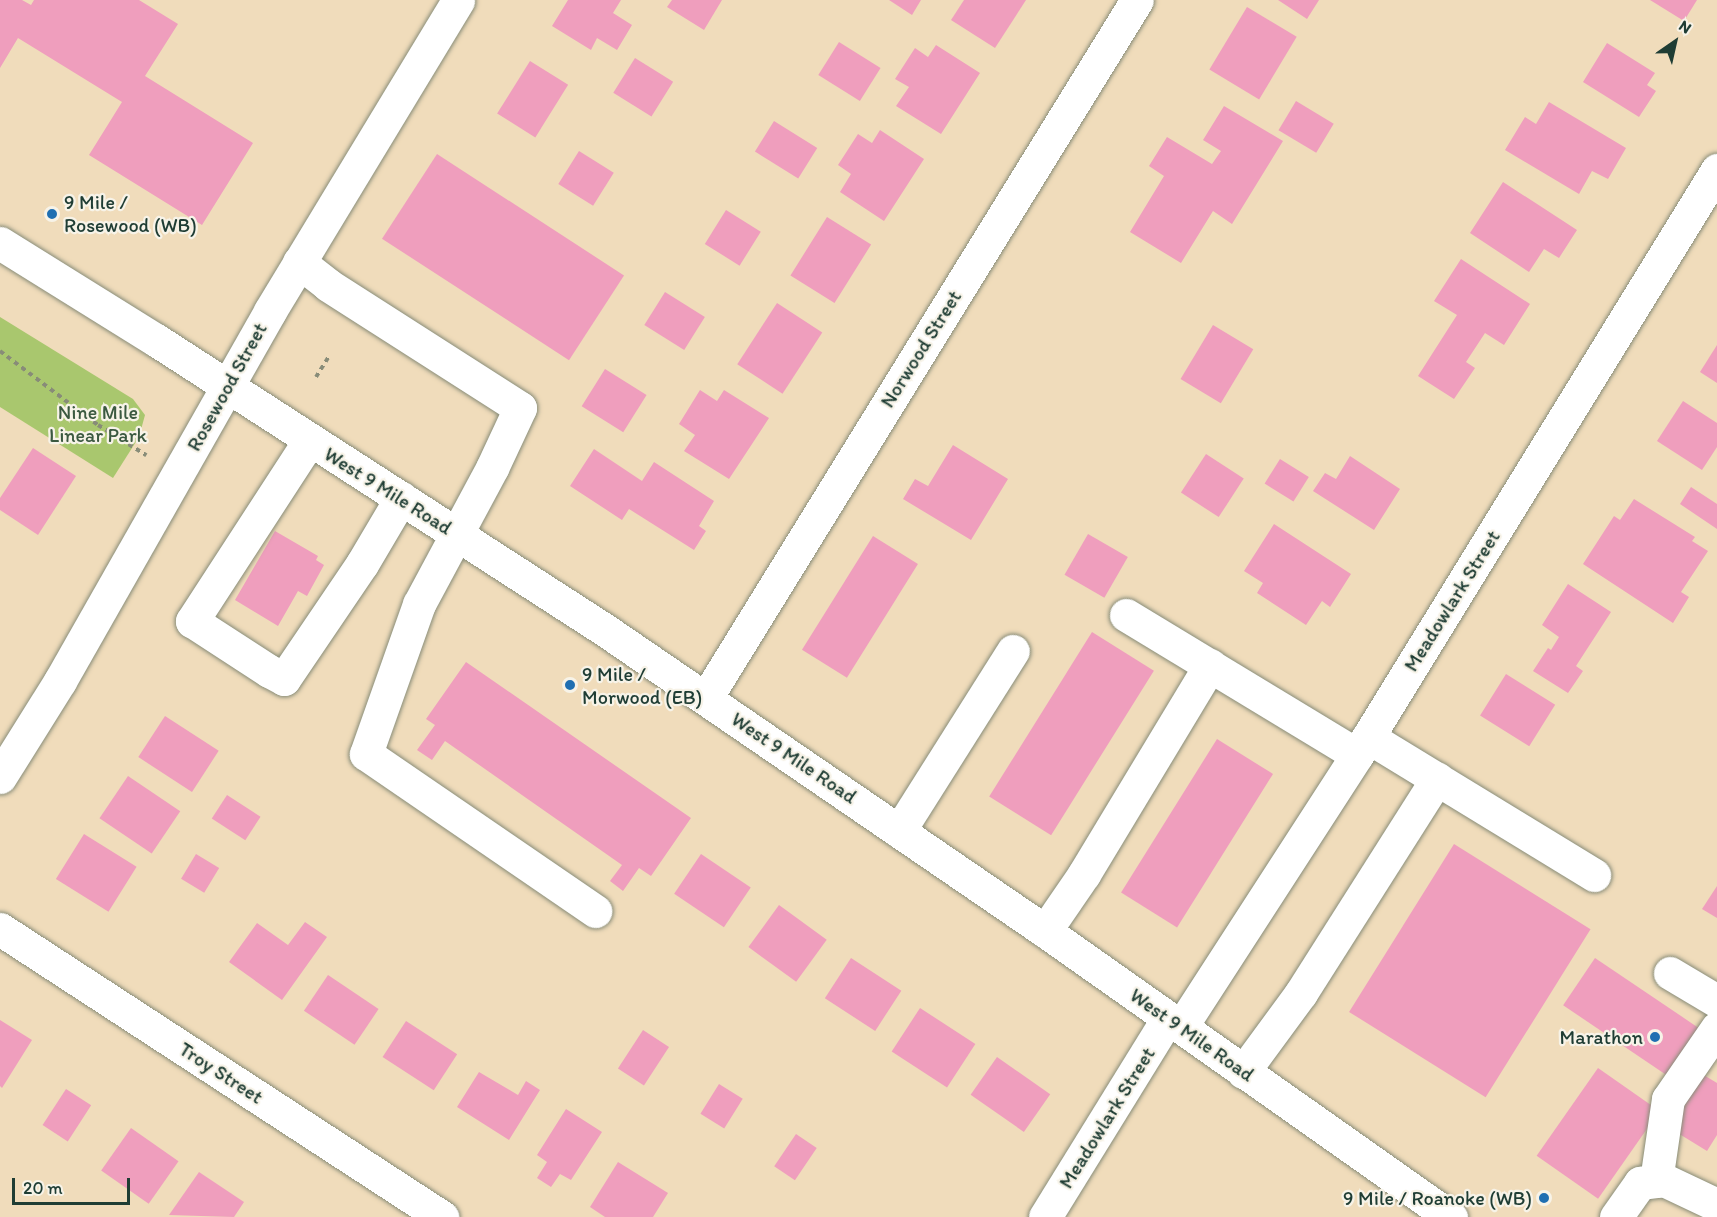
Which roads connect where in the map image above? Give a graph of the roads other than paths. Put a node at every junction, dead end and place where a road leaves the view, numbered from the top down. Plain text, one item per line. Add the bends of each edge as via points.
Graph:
1 (458, 0) edge
2 (1137, 0) edge
3 (1717, 170) edge
4 (0, 243) edge
5 (299, 262) junction
6 (226, 387) junction
7 (309, 441) junction
8 (401, 498) junction
9 (455, 533) junction
10 (1126, 615) dead end
11 (1013, 651) dead end
12 (1210, 665) junction
13 (706, 698) junction
14 (1363, 746) junction
15 (0, 777) edge
16 (1437, 779) junction
17 (899, 831) junction
18 (1594, 876) dead end
19 (595, 911) dead end
20 (0, 929) edge
21 (1045, 931) junction
22 (1670, 973) dead end
23 (1717, 1001) edge
24 (1174, 1022) junction
25 (1717, 1028) edge
26 (1243, 1072) junction
27 (1656, 1181) junction
28 (1717, 1205) edge
29 (442, 1217) edge
30 (1045, 1217) edge
31 (1451, 1217) edge
32 (1616, 1217) edge

1 - 5 street, Rosewood Street
2 - 13 street, Norwood Street
3 - 14 street, Meadowlark Street
4 - 6 street, West 9 Mile Road
5 - 6 street, Rosewood Street
5 - 9 street via 328,285 520,408
6 - 7 street, West 9 Mile Road
6 - 15 street, Rosewood Street via 60,681
7 - 8 street, West 9 Mile Road
7 - 8 street via 192,621 269,671 284,679 355,575
8 - 9 street, West 9 Mile Road
9 - 13 street, West 9 Mile Road
9 - 19 street via 419,604 366,754
10 - 12 street
11 - 17 street
12 - 14 street
12 - 21 street via 1084,874
13 - 17 street, West 9 Mile Road
14 - 16 street
14 - 24 street, Meadowlark Street
16 - 18 street
16 - 26 street via 1301,993
17 - 21 street, West 9 Mile Road
20 - 29 street, Troy Street
21 - 24 street, West 9 Mile Road
22 - 23 street
24 - 26 street, West 9 Mile Road
24 - 30 street, Meadowlark Street
25 - 27 street via 1668,1099
26 - 31 street, West 9 Mile Road
27 - 28 street via 1665,1180
27 - 32 street via 1640,1183

